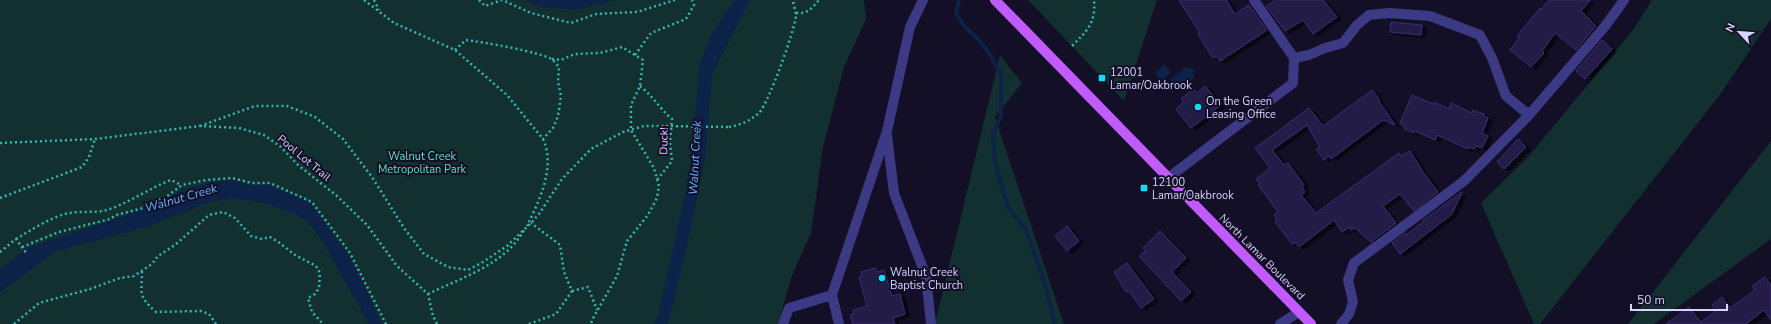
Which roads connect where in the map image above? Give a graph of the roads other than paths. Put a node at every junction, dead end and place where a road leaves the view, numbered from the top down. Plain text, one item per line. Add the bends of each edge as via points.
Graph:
1 (923, 0) edge
2 (995, 0) edge
3 (1254, 0) edge
4 (1624, 0) edge
5 (1294, 58) junction
6 (1529, 115) junction
7 (887, 131) junction
8 (1168, 178) junction
9 (832, 295) junction
10 (1299, 312) junction
11 (783, 324) edge
12 (839, 324) edge
13 (931, 324) edge
14 (1280, 324) edge
15 (1312, 324) edge
16 (1341, 324) edge

1 - 7 lane via 910,28
2 - 8 main road, North Lamar Boulevard
3 - 5 lane
4 - 6 lane via 1606,25
5 - 6 lane via 1343,43 1357,25 1370,15 1389,13 1430,16 1480,34 1506,96
5 - 8 lane via 1293,83
6 - 16 lane via 1464,181 1354,263 1348,280 1353,302 1349,314
7 - 9 lane
7 - 13 lane via 894,193 926,276
8 - 10 main road, North Lamar Boulevard
9 - 11 lane via 789,308
9 - 12 lane
10 - 14 lane
10 - 15 main road, North Lamar Boulevard

